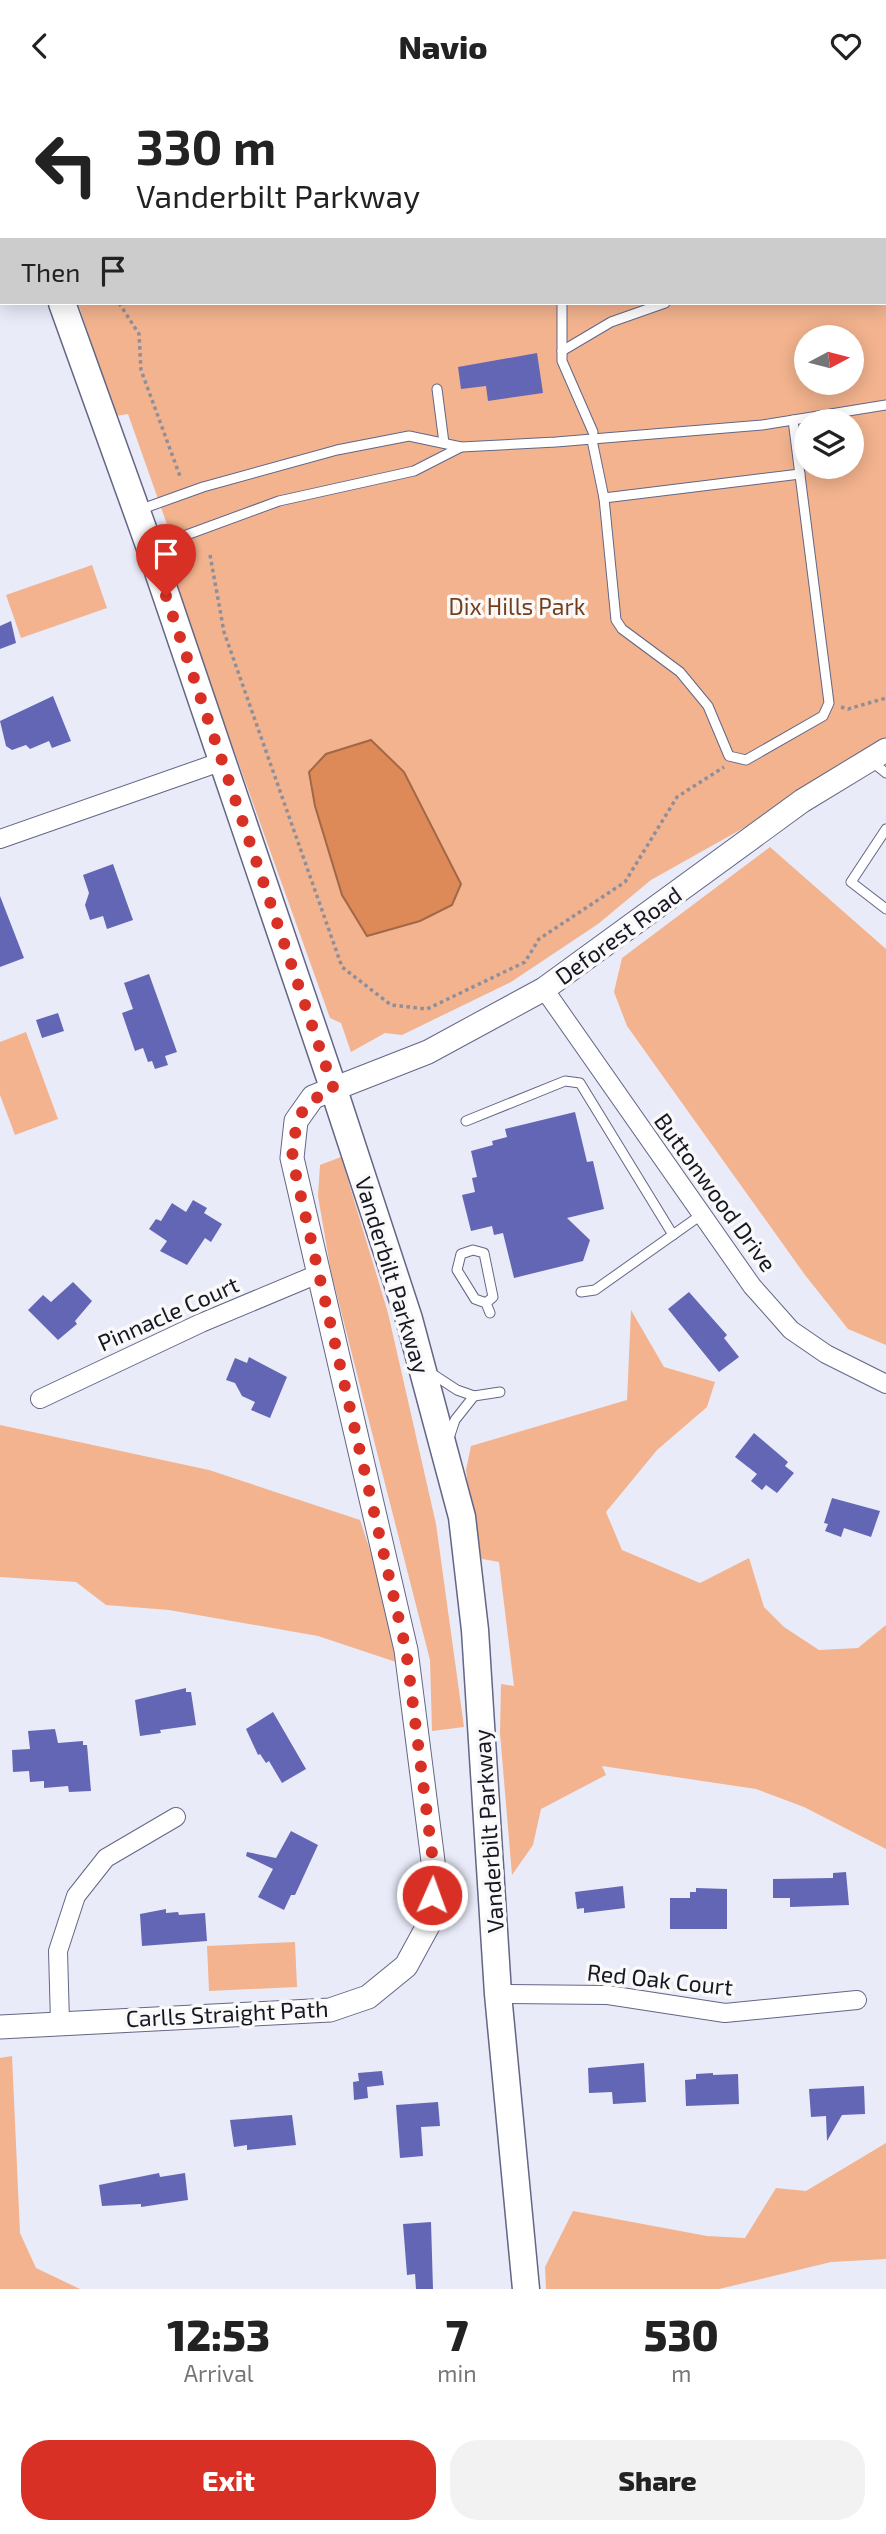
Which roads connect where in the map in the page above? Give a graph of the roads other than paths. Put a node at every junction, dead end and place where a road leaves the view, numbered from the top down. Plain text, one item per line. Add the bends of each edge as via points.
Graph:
1 (63, 305) edge
2 (562, 305) edge
3 (659, 305) edge
4 (562, 351) junction
5 (437, 389) dead end
6 (886, 405) edge
7 (793, 420) junction
8 (794, 428) edge
9 (592, 436) junction
10 (444, 443) junction
11 (461, 447) junction
12 (794, 475) edge
13 (801, 479) edge
14 (604, 498) junction
15 (135, 512) junction
16 (150, 548) junction
17 (223, 761) junction
18 (881, 761) edge
19 (886, 829) edge
20 (0, 839) edge
21 (886, 909) edge
22 (544, 989) junction
23 (334, 1090) junction
24 (466, 1121) dead end
25 (701, 1215) junction
26 (673, 1235) junction
27 (317, 1273) junction
28 (581, 1292) dead end
29 (486, 1303) junction
30 (490, 1313) dead end
31 (422, 1367) junction
32 (886, 1384) edge
33 (500, 1392) dead end
34 (474, 1396) junction
35 (40, 1399) dead end
36 (445, 1453) junction
37 (176, 1817) dead end
38 (498, 1994) junction
39 (857, 2000) dead end
40 (60, 2022) junction
41 (0, 2027) edge
42 (527, 2289) edge

1 - 15 main road, Vanderbilt Parkway
2 - 4 lane
3 - 4 lane via 611,322
4 - 9 lane
5 - 10 lane
6 - 7 lane
7 - 8 lane
7 - 9 lane
9 - 11 lane
9 - 14 lane
10 - 11 lane
10 - 15 lane via 409,436 337,450 203,487
11 - 16 lane via 414,471 279,501
12 - 14 lane
13 - 14 lane via 829,703 823,716 746,760 729,756 708,706 680,672 616,620
15 - 16 main road, Vanderbilt Parkway
16 - 17 main road, Vanderbilt Parkway
17 - 20 street
17 - 23 main road, Vanderbilt Parkway
18 - 22 street, Deforest Road via 802,801
19 - 21 lane via 851,882
22 - 23 street, Deforest Road via 428,1052
22 - 25 street, Buttonwood Drive
23 - 27 street, Carlls Straight Path via 313,1097 296,1121 292,1158
23 - 31 main road, Vanderbilt Parkway
24 - 26 lane via 565,1081 580,1083
25 - 26 lane
25 - 32 street, Buttonwood Drive via 752,1286 791,1330 826,1354
26 - 28 lane via 595,1290
27 - 35 street, Pinnacle Court
27 - 40 street, Carlls Straight Path via 406,1650 434,1869 430,1921 406,1966 368,1997 330,2010
29 - 29 lane via 493,1297 484,1253 461,1254 457,1270 475,1299
29 - 30 lane
31 - 34 lane
31 - 36 main road, Vanderbilt Parkway
33 - 34 lane
34 - 36 lane via 454,1420
36 - 38 main road, Vanderbilt Parkway via 462,1517 475,1630
37 - 40 street via 106,1858 76,1896 58,1951
38 - 39 street, Red Oak Court via 608,1995 725,2013
38 - 42 main road, Vanderbilt Parkway
40 - 41 street, Carlls Straight Path

